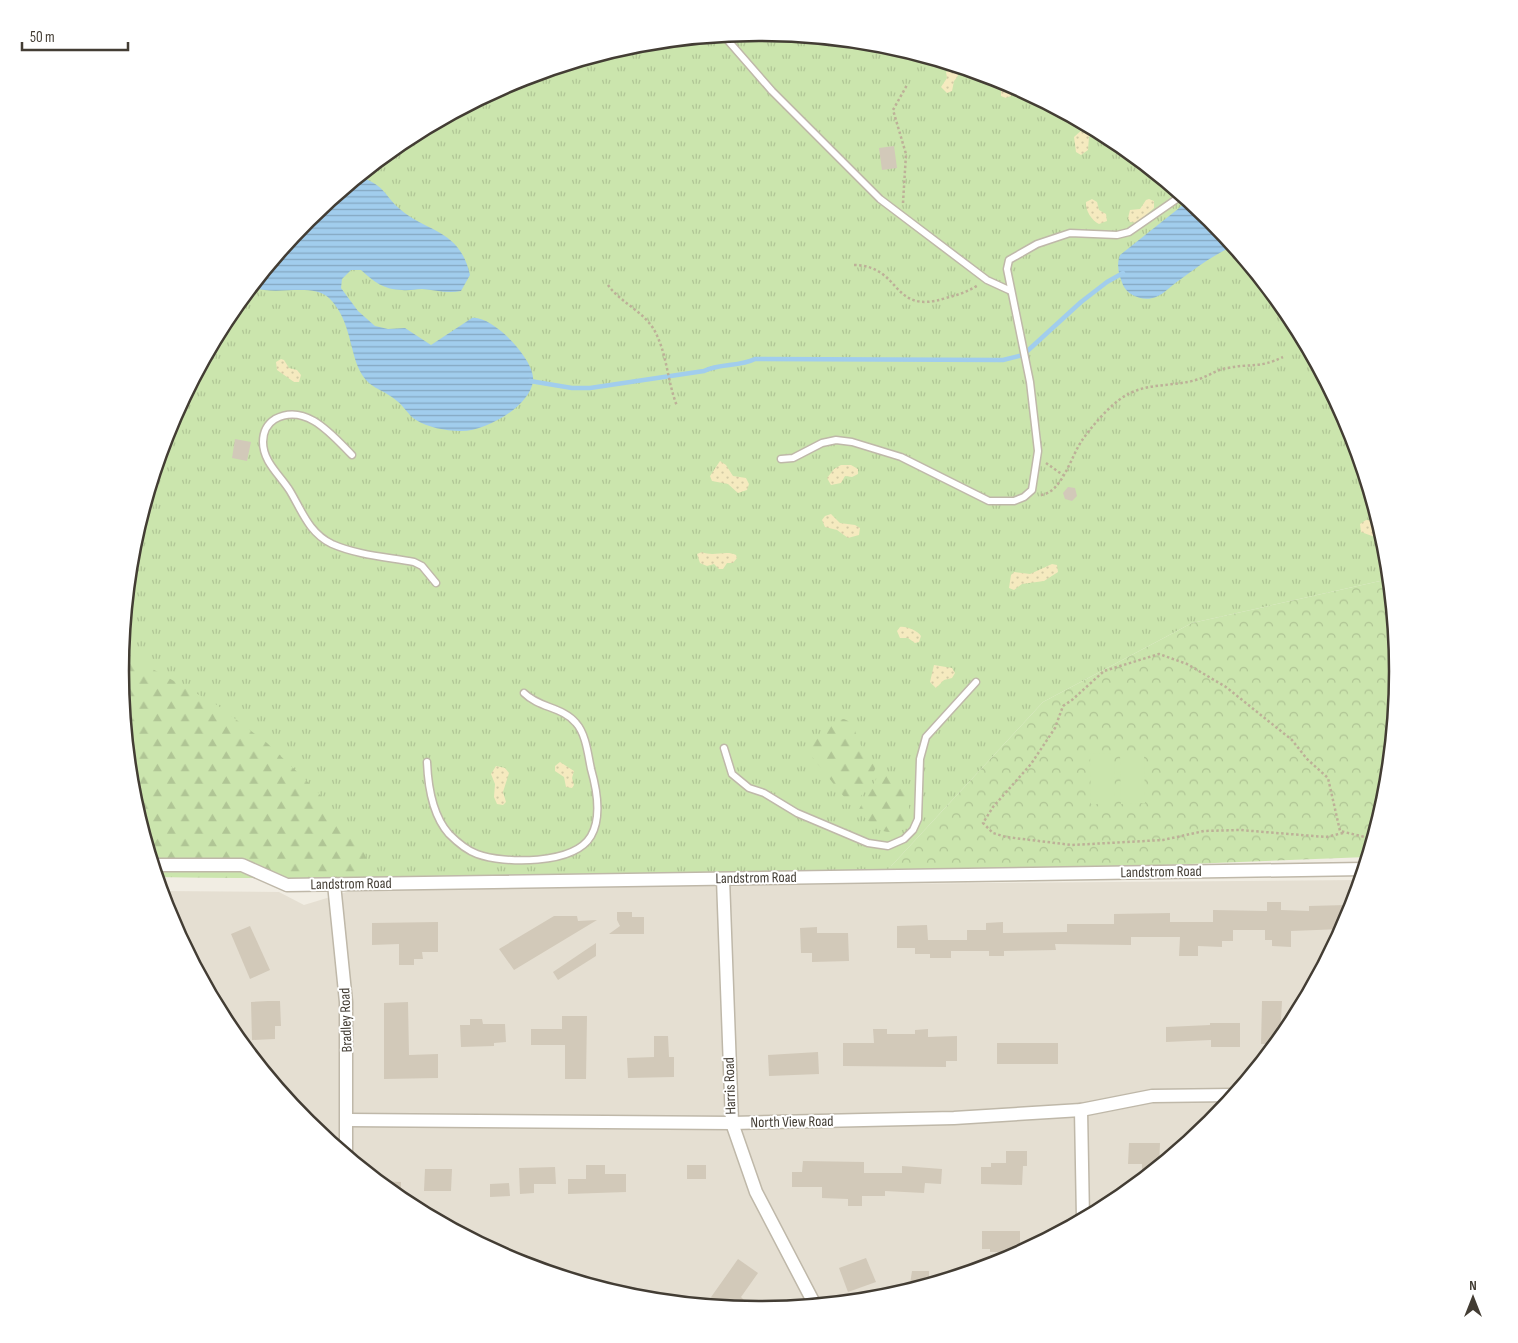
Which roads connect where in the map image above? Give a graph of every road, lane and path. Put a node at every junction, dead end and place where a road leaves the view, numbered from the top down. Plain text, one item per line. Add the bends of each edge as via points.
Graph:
1 (730, 42) edge
2 (907, 85) dead end
3 (1177, 200) edge
4 (901, 216) junction
5 (854, 265) dead end
6 (987, 280) junction
7 (608, 285) dead end
8 (1011, 291) junction
9 (1283, 357) dead end
10 (677, 406) dead end
11 (352, 455) dead end
12 (781, 459) dead end
13 (1037, 461) junction
14 (1063, 475) junction
15 (1024, 497) junction
16 (436, 583) dead end
17 (976, 682) dead end
18 (524, 693) dead end
19 (724, 748) dead end
20 (427, 762) dead end
21 (1343, 834) dead end
22 (1367, 837) edge
23 (159, 865) edge
24 (1358, 869) edge
25 (723, 878) junction
26 (334, 884) junction
27 (1225, 1096) edge
28 (1082, 1110) junction
29 (348, 1120) junction
30 (732, 1123) junction
31 (346, 1148) edge
32 (1084, 1211) edge
33 (812, 1299) edge

1 - 4 lane via 772,91
2 - 4 path via 893,110 906,154
3 - 8 lane via 1129,232 1117,235 1070,233 1018,254 1009,260 1007,269
4 - 6 lane
5 - 6 path via 880,271 901,293 918,303 931,303
6 - 8 lane
7 - 10 path via 653,328
8 - 13 lane via 1030,382
9 - 14 path via 1266,365 1228,367 1199,379 1130,392 1112,406 1083,438
11 - 16 lane via 312,419 300,416 277,418 264,432 265,456 315,531 331,543 355,551 414,562 422,566
12 - 15 lane via 793,458 822,443 836,440 852,442 901,457 980,498 1001,502
13 - 14 path via 1045,462
13 - 15 lane via 1032,490
14 - 15 path via 1059,483 1044,495
17 - 19 lane via 926,737 920,759 918,819 904,839 888,846 868,843 797,813 749,788 732,774
18 - 20 lane via 532,701 566,714 577,723 583,736 594,779 597,814 596,826 584,844 569,854 547,859 494,857 470,851 448,832 437,814
21 - 22 path via 1326,837 1240,830 1204,831 1163,840 1072,845 993,834 983,823 1031,764 1054,728 1063,706 1104,671 1159,654 1187,664 1226,687 1292,740 1328,778 1340,831
23 - 26 street, Landstrom Road via 242,865 287,885
24 - 25 street, Landstrom Road
25 - 26 street, Landstrom Road
25 - 30 street, Harris Road
26 - 29 street, Bradley Road via 346,1002
27 - 28 street, North View Road via 1152,1096
28 - 30 street, North View Road via 954,1118
28 - 32 street
29 - 30 street, North View Road
29 - 31 street, Bradley Road
30 - 33 street, Harris Road via 756,1192

